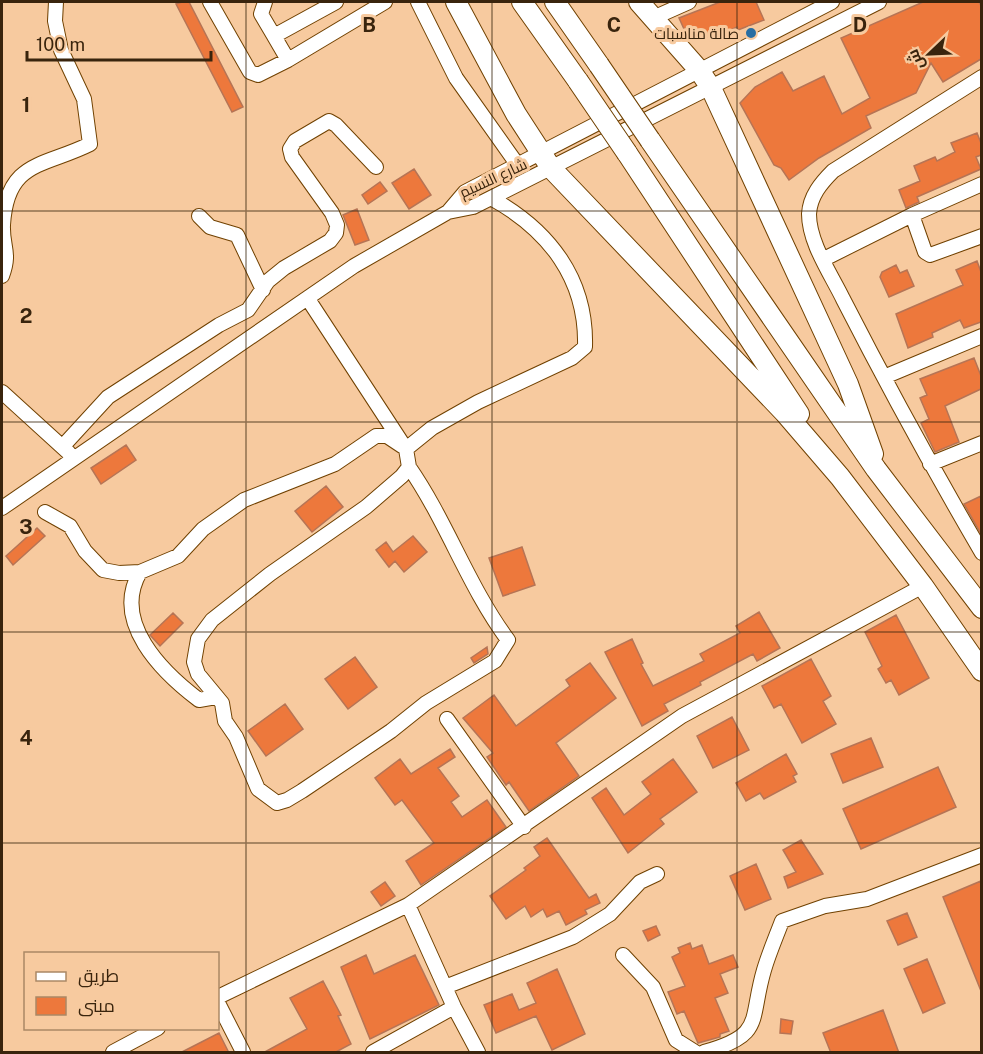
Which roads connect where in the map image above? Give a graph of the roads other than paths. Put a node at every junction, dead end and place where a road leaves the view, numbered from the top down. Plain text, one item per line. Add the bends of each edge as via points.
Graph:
1 (56, 2) edge
2 (210, 2) edge
3 (265, 2) edge
4 (336, 2) edge
5 (385, 2) edge
6 (418, 2) edge
7 (456, 2) edge
8 (522, 2) edge
9 (555, 2) edge
10 (639, 2) edge
11 (689, 2) edge
12 (832, 2) edge
13 (879, 2) edge
14 (653, 18) junction
15 (274, 36) junction
16 (288, 60) junction
17 (699, 70) junction
18 (981, 77) edge
19 (711, 88) junction
20 (540, 152) junction
21 (517, 164) junction
22 (376, 167) dead end
23 (551, 168) junction
24 (981, 187) edge
25 (491, 198) junction
26 (448, 212) junction
27 (912, 215) junction
28 (199, 216) dead end
29 (981, 236) edge
30 (824, 259) junction
31 (2, 276) edge
32 (263, 290) junction
33 (308, 299) junction
34 (981, 336) edge
35 (884, 376) junction
36 (2, 392) edge
37 (981, 443) edge
38 (63, 446) junction
39 (406, 449) junction
40 (75, 459) junction
41 (930, 464) junction
42 (409, 467) junction
43 (876, 469) junction
44 (840, 477) junction
45 (2, 508) edge
46 (45, 512) dead end
47 (981, 553) edge
48 (140, 572) junction
49 (923, 586) junction
50 (981, 608) edge
51 (981, 671) edge
52 (216, 697) junction
53 (447, 719) dead end
54 (524, 827) junction
55 (981, 855) edge
56 (657, 874) dead end
57 (408, 905) junction
58 (623, 955) dead end
59 (445, 987) junction
60 (219, 997) edge
61 (219, 1005) edge
62 (454, 1007) junction
63 (156, 1030) edge
64 (113, 1053) edge
65 (243, 1053) edge
66 (373, 1053) edge
67 (478, 1053) edge
68 (695, 1053) edge
69 (704, 1053) edge

1 - 31 street via 61,50 84,99 90,144 47,159 19,175 7,201 3,228 8,254
2 - 16 street via 250,72 258,75
3 - 15 street via 261,14
4 - 15 street
5 - 16 street
6 - 21 street via 456,78
7 - 20 highway
8 - 44 highway, bridge via 627,153
9 - 43 highway, bridge
10 - 14 highway
11 - 14 street
12 - 17 street, شارع النسيم
13 - 19 street, شارع النسيم
14 - 17 highway
15 - 16 street
17 - 19 highway
17 - 20 street, شارع النسيم
18 - 30 street via 833,171 819,186 809,214
19 - 23 street, شارع النسيم
19 - 43 highway via 848,384 870,441
20 - 21 street, شارع النسيم
20 - 23 highway
21 - 26 street, شارع النسيم via 465,192
22 - 32 street via 329,122 295,141 290,149 292,157 332,213 336,233 330,241 284,268
23 - 25 street, شارع النسيم
23 - 44 highway via 785,413
24 - 27 street
25 - 26 street, شارع النسيم via 460,212
25 - 39 street via 531,228 571,272 583,307 585,347 572,358 455,415
26 - 33 street via 354,266
27 - 29 street via 925,252 930,255
27 - 30 street
28 - 32 street via 210,226 237,235
30 - 35 street
32 - 38 street via 248,310 219,324 108,397
33 - 39 street
33 - 40 street
34 - 35 street
35 - 41 street
36 - 38 street
37 - 41 street
38 - 40 street
39 - 42 street
39 - 48 street via 387,436 376,436 334,464 244,500 203,529 178,556
40 - 45 street
41 - 47 street
42 - 52 street via 366,507 212,620 198,639 194,662
42 - 52 street via 446,528 473,588 508,640 495,661 426,703 302,791 276,802 258,789
43 - 50 highway
44 - 49 highway
46 - 48 street via 70,526 103,570
48 - 52 street via 135,580 133,623 140,638 199,700
49 - 51 highway
49 - 54 street via 682,716
53 - 54 street
54 - 57 street
55 - 69 street via 867,899 825,906 782,921 764,970 753,1025 732,1045
56 - 59 street via 640,882 610,914 573,937
57 - 59 street
57 - 60 street
58 - 68 street via 653,987 676,1040
59 - 62 street
61 - 65 street
62 - 66 street
62 - 67 street
63 - 64 street

